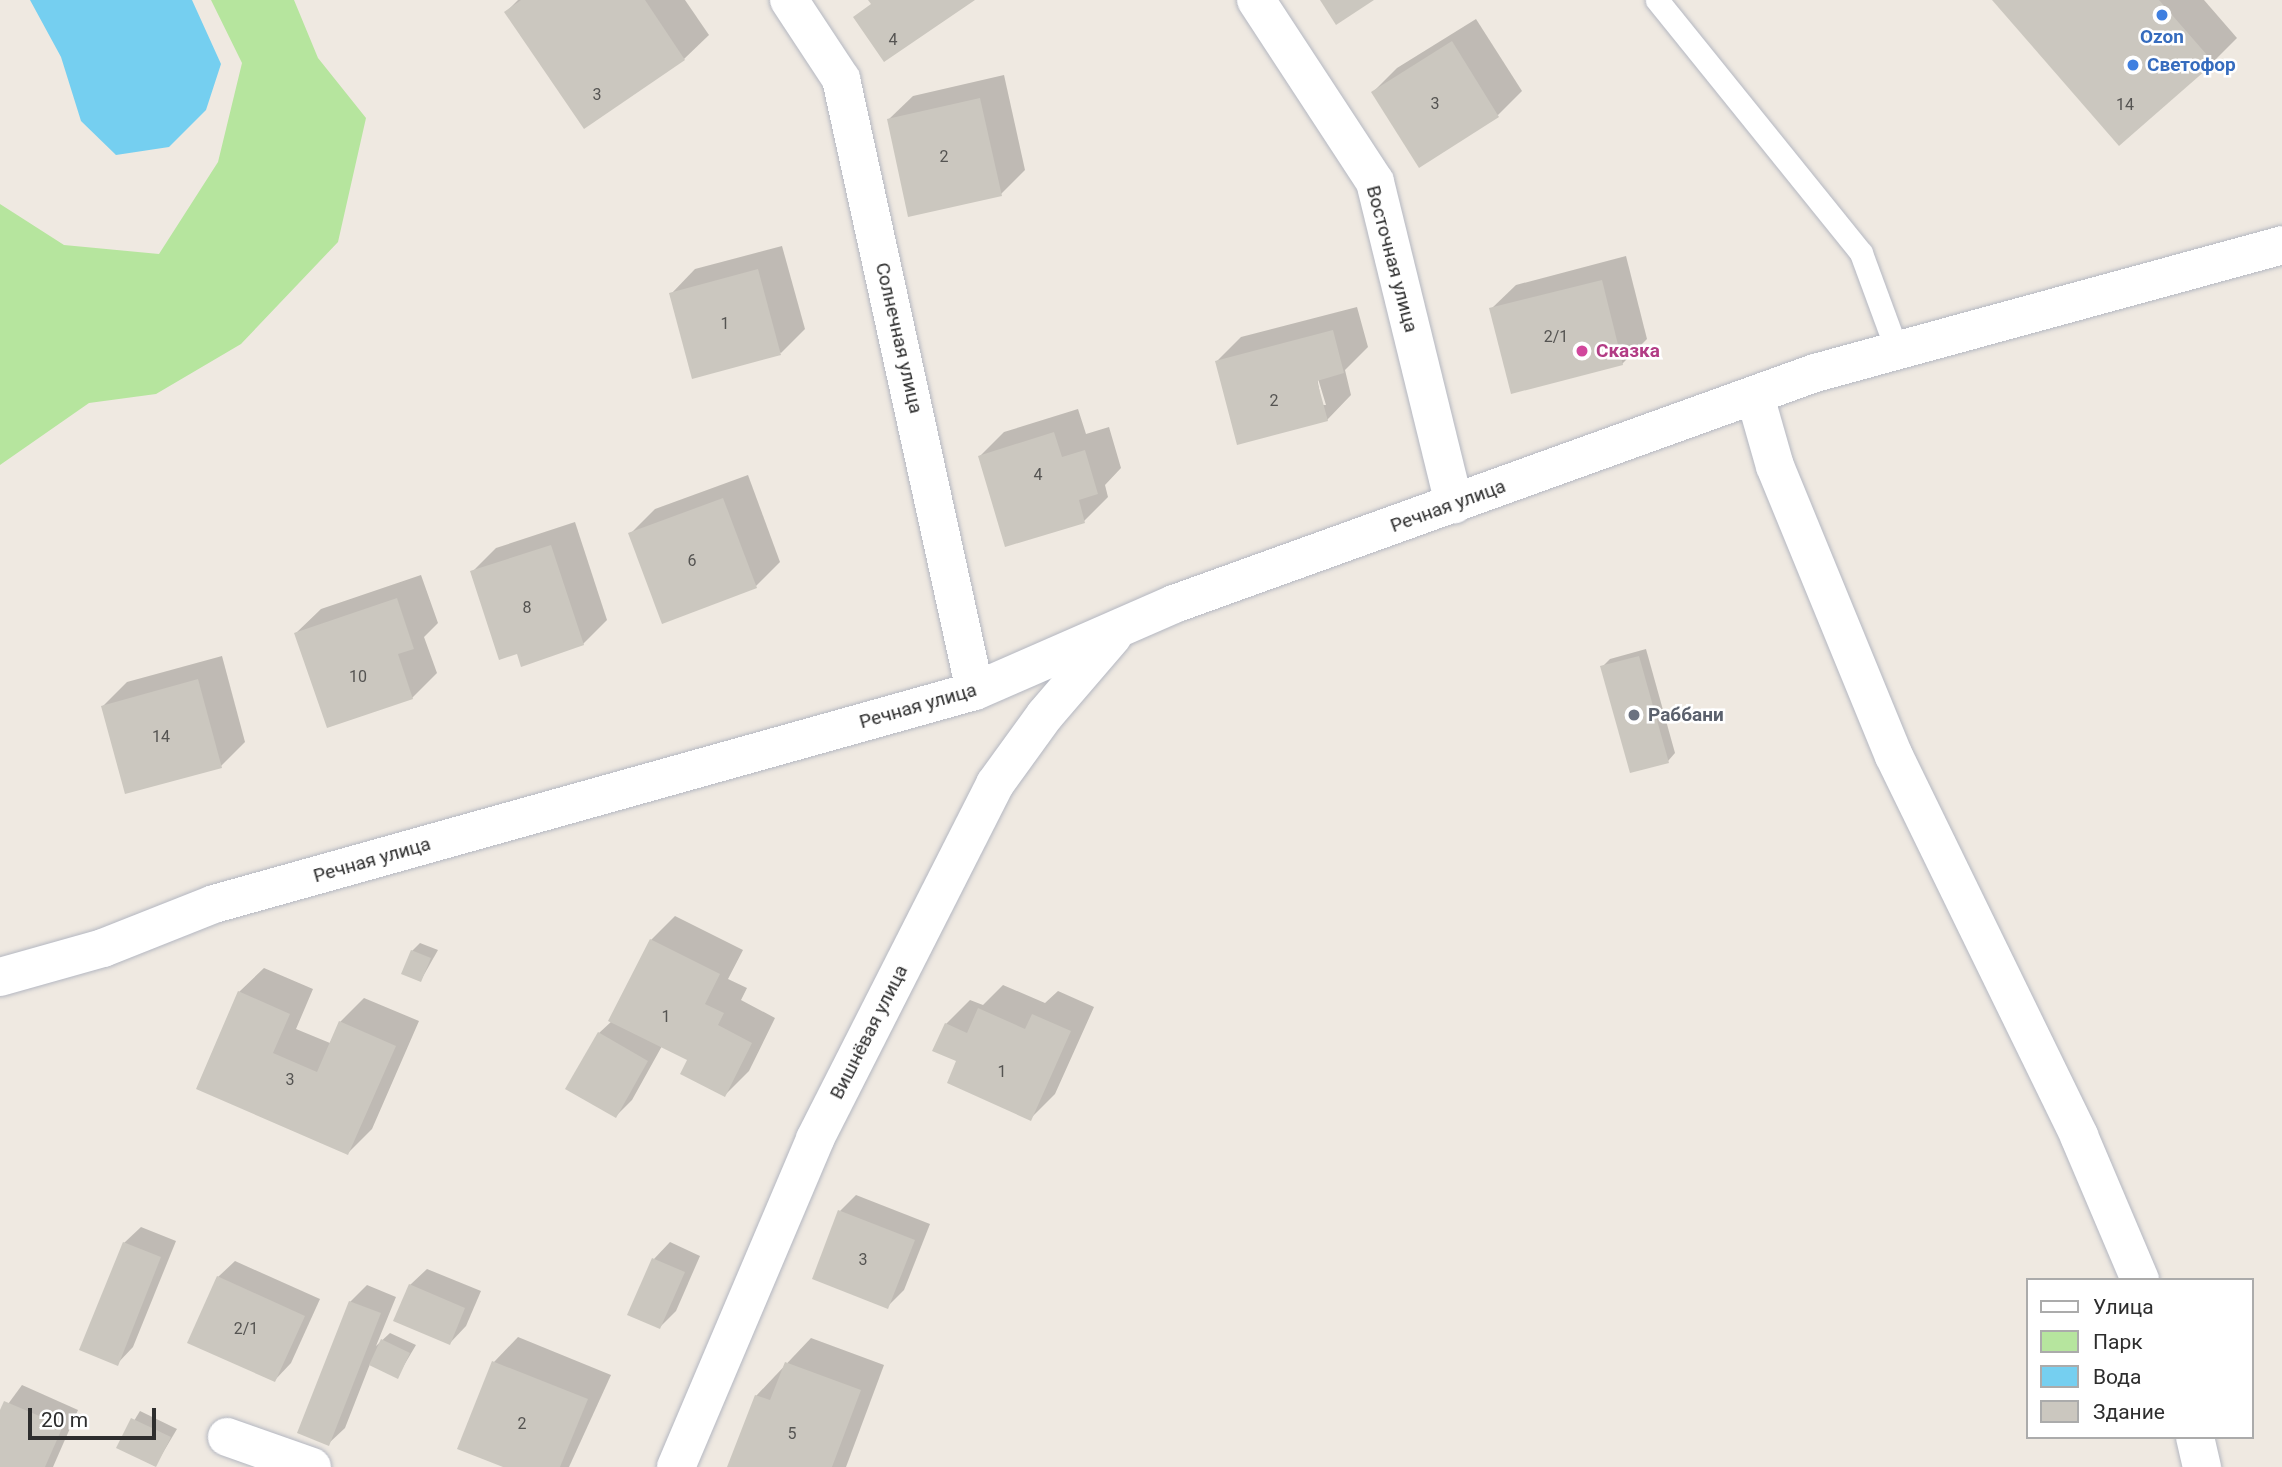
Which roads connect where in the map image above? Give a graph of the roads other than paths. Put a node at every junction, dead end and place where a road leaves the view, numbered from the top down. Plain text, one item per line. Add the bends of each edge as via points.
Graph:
1 (789, 0) edge
2 (1256, 0) edge
3 (1657, 0) edge
4 (2282, 245) edge
5 (1896, 348) junction
6 (1755, 396) junction
7 (1454, 504) junction
8 (1119, 629) junction
9 (975, 691) junction
10 (0, 977) edge
11 (2139, 1278) edge
12 (227, 1437) dead end
13 (2195, 1439) edge
14 (312, 1467) edge
15 (676, 1467) edge
16 (2202, 1467) edge

1 - 9 street, Солнечная улица via 841,79
2 - 7 street, Восточная улица via 1375,183
3 - 5 lane via 1861,253
4 - 5 street, Речная улица
5 - 6 street, Речная улица
6 - 7 street, Речная улица
6 - 11 street via 1774,466 1894,756 2079,1136
7 - 8 street, Речная улица via 1174,604
8 - 9 street, Речная улица
8 - 15 street, Вишнёвая улица via 1045,715 995,784 814,1139
9 - 10 street, Речная улица via 214,904 103,948
12 - 14 street
13 - 16 street

